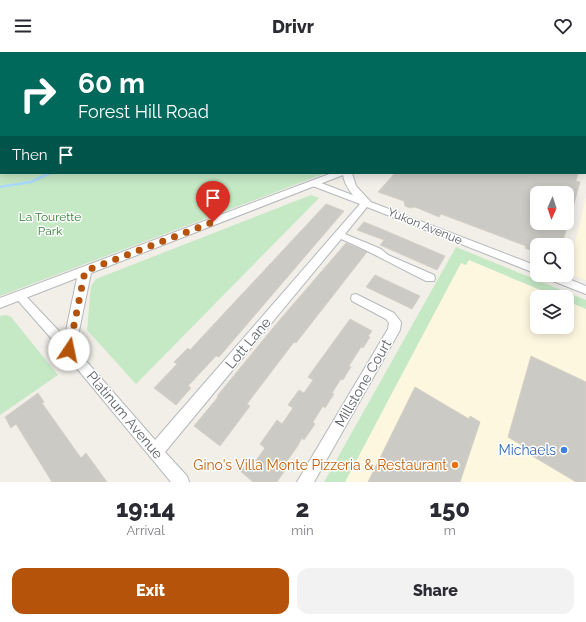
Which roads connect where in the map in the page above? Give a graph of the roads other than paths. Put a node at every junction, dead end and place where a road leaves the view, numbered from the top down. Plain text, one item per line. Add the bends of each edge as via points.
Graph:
1 (337, 174) edge
2 (347, 174) edge
3 (313, 183) junction
4 (366, 203) junction
5 (340, 235) junction
6 (530, 267) edge
7 (85, 271) junction
8 (430, 278) dead end
9 (566, 282) edge
10 (586, 290) edge
11 (19, 296) junction
12 (356, 298) dead end
13 (0, 303) edge
14 (69, 350) junction
15 (156, 451) junction
16 (181, 482) edge
17 (305, 482) edge

1 - 3 street
2 - 4 street via 351,185
3 - 4 street, Yukon Avenue
3 - 7 street
4 - 5 street, Lott Lane
4 - 6 street, Yukon Avenue
5 - 8 street via 378,250 385,258
5 - 15 street, Lott Lane
7 - 11 street
7 - 14 street
9 - 10 street
11 - 13 street
11 - 14 street, Platinum Avenue
12 - 17 street, Millstone Court via 390,316 395,322 394,330
14 - 15 street, Platinum Avenue
15 - 16 street, Platinum Avenue

